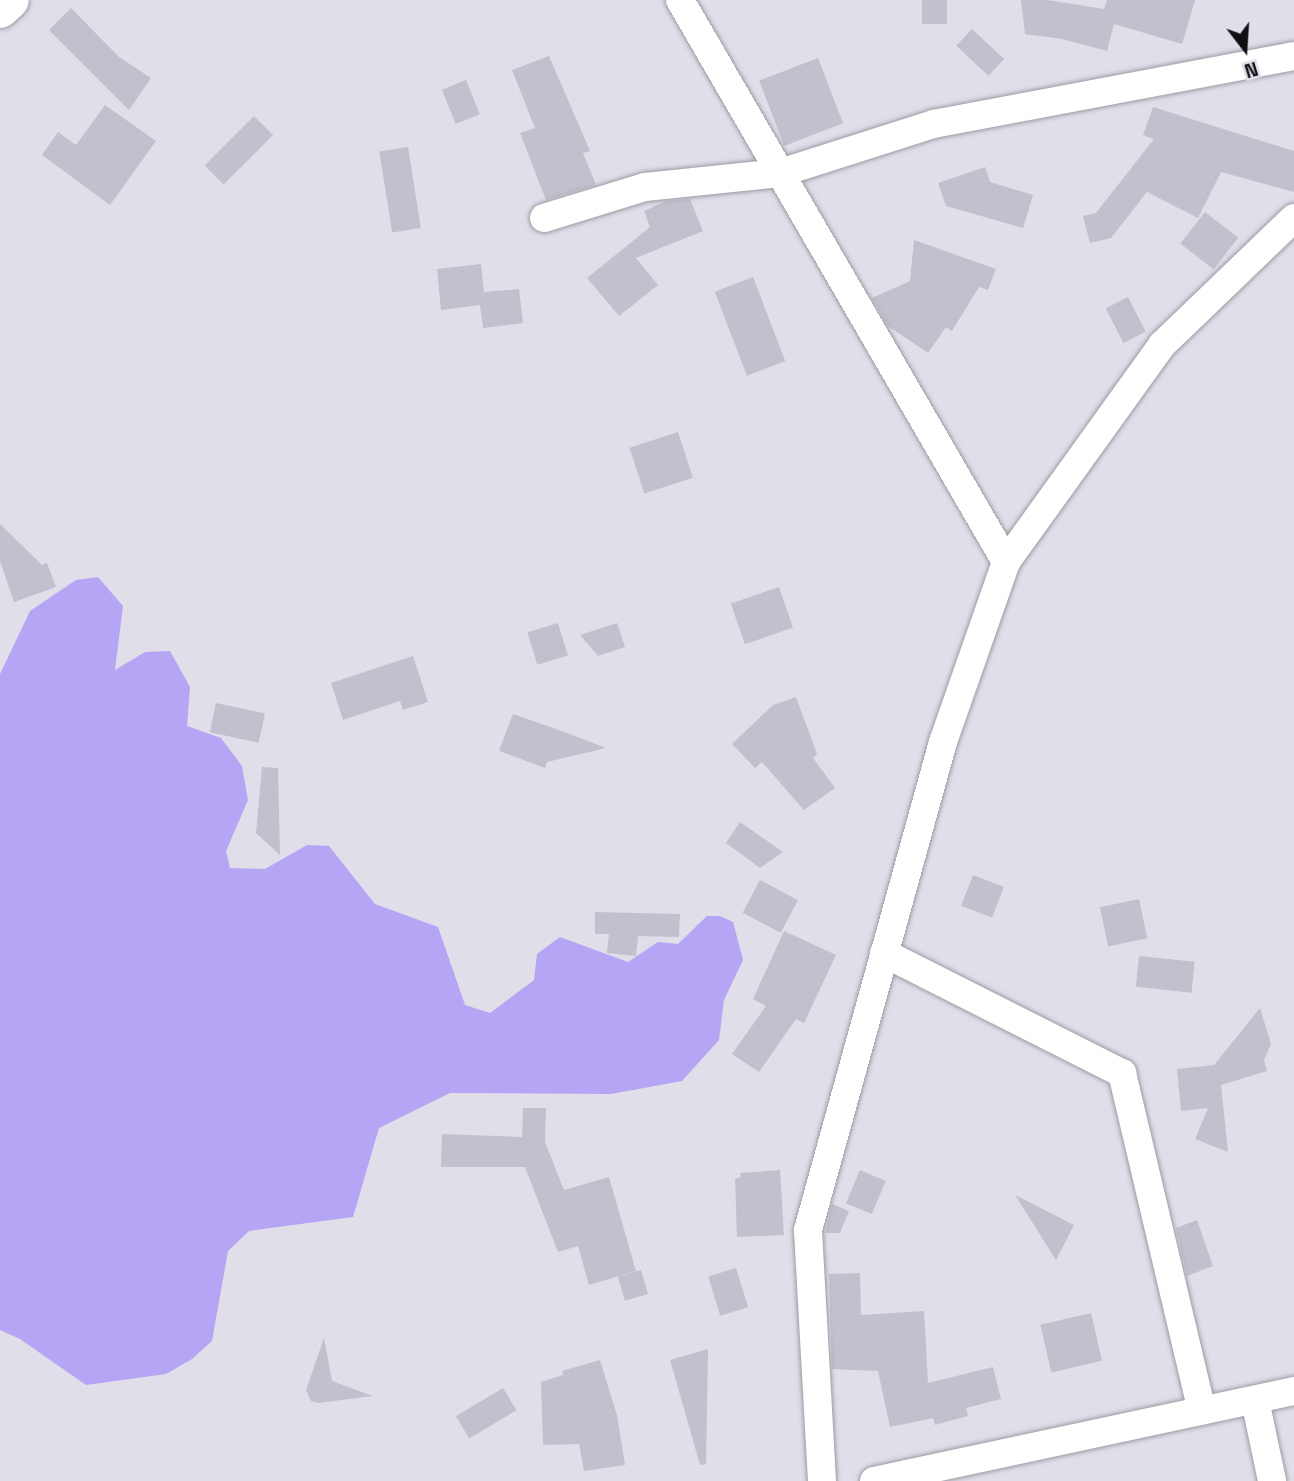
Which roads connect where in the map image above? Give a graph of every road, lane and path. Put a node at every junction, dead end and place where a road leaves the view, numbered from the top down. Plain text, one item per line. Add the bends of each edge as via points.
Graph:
1 (10, 0) edge
2 (680, 0) edge
3 (0, 9) edge
4 (1294, 56) edge
5 (780, 173) junction
6 (544, 218) dead end
7 (1294, 218) edge
8 (1006, 562) junction
9 (884, 953) junction
10 (1294, 1391) edge
11 (1255, 1400) junction
12 (1202, 1411) junction
13 (822, 1481) edge
14 (874, 1481) edge
15 (1272, 1481) edge

1 - 3 main road
2 - 5 street
4 - 5 street via 934,124
5 - 6 street via 645,187
5 - 8 street
7 - 8 street via 1162,345
8 - 9 street via 943,742
9 - 12 street via 1122,1073
9 - 13 street via 808,1230
10 - 11 street
11 - 12 street
11 - 15 street
12 - 14 street

